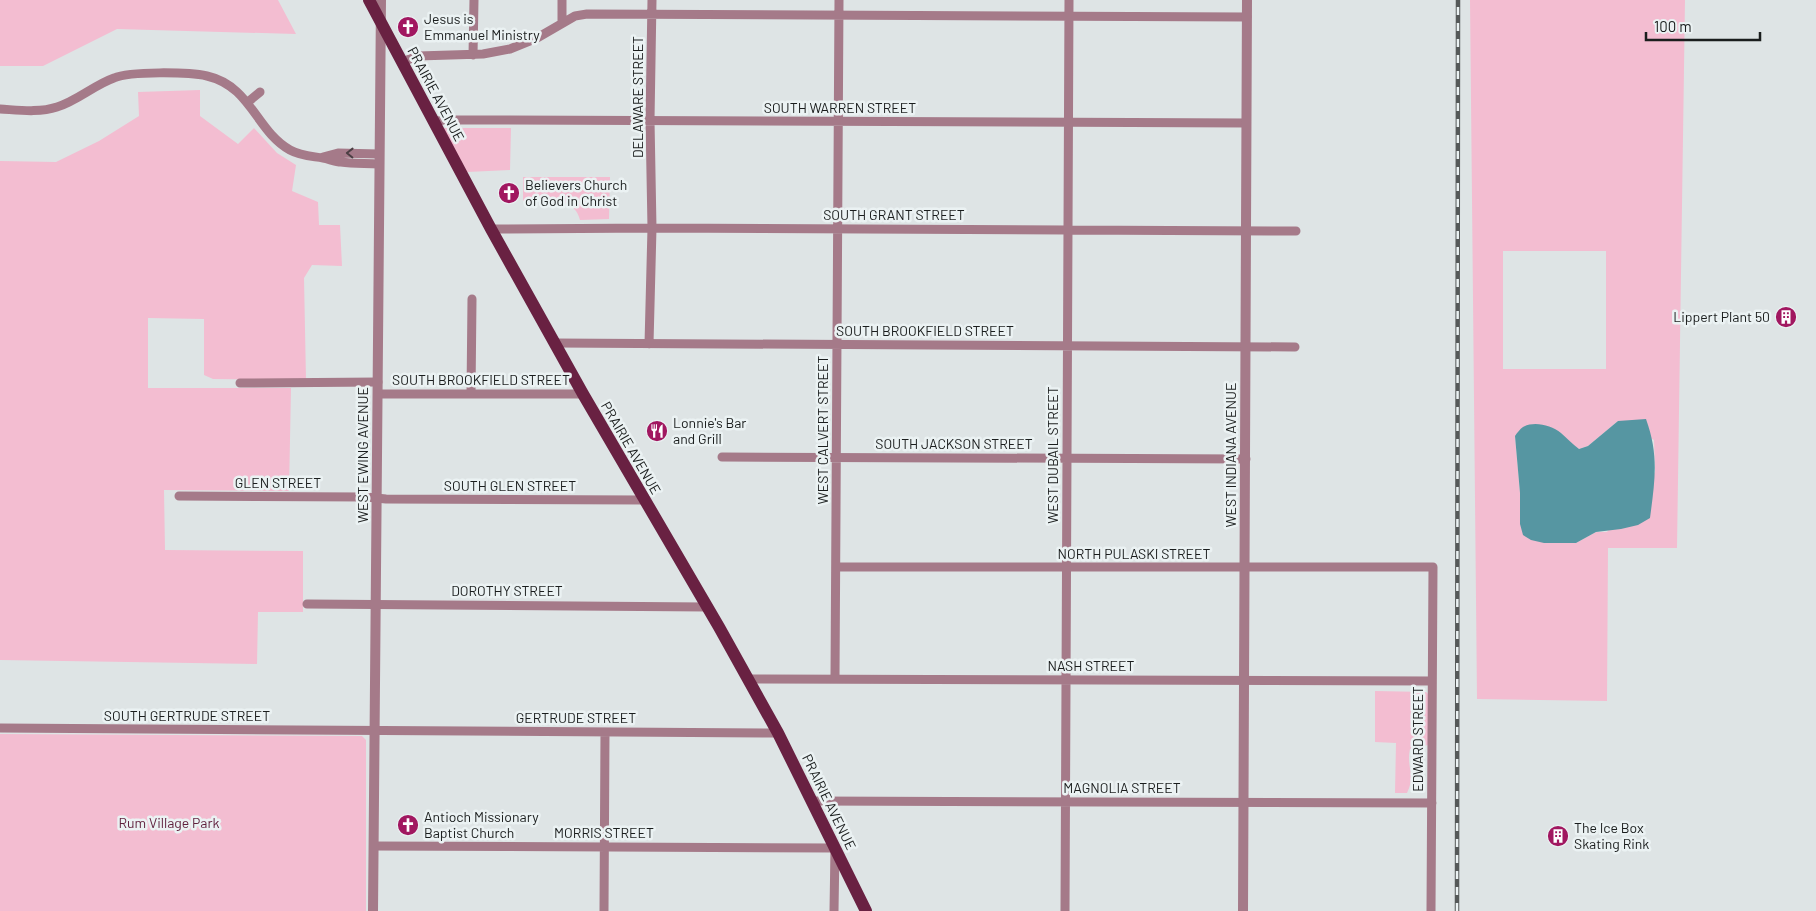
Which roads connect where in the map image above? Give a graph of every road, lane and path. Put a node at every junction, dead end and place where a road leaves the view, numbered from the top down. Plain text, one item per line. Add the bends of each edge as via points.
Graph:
1 (369, 0) edge
2 (380, 0) edge
3 (474, 0) edge
4 (562, 0) edge
5 (652, 0) edge
6 (839, 0) edge
7 (1069, 0) edge
8 (1247, 0) edge
9 (652, 15) junction
10 (839, 16) junction
11 (1069, 16) junction
12 (1247, 17) junction
13 (380, 21) junction
14 (562, 23) junction
15 (473, 55) junction
16 (402, 62) junction
17 (260, 92) dead end
18 (248, 102) junction
19 (0, 109) edge
20 (650, 120) junction
21 (838, 121) junction
22 (434, 122) junction
23 (1068, 122) junction
24 (1246, 123) junction
25 (379, 159) junction
26 (652, 228) junction
27 (838, 228) junction
28 (491, 229) junction
29 (1068, 229) junction
30 (1246, 230) junction
31 (1296, 231) dead end
32 (472, 299) dead end
33 (555, 343) junction
34 (649, 344) junction
35 (837, 344) junction
36 (1067, 345) junction
37 (1246, 346) junction
38 (1295, 347) dead end
39 (378, 382) junction
40 (240, 383) dead end
41 (378, 394) junction
42 (471, 394) junction
43 (583, 394) junction
44 (722, 457) dead end
45 (836, 458) junction
46 (1067, 458) junction
47 (1246, 458) junction
48 (179, 496) dead end
49 (377, 498) junction
50 (644, 500) junction
51 (836, 567) junction
52 (1433, 567) joint
53 (1066, 568) junction
54 (1244, 568) junction
55 (307, 604) dead end
56 (376, 604) junction
57 (706, 607) junction
58 (749, 679) junction
59 (835, 679) junction
60 (1066, 680) junction
61 (1244, 680) junction
62 (1432, 681) junction
63 (0, 728) edge
64 (374, 730) junction
65 (605, 732) junction
66 (778, 732) junction
67 (812, 801) junction
68 (1066, 802) junction
69 (1244, 802) junction
70 (1432, 803) junction
71 (374, 846) junction
72 (604, 846) junction
73 (835, 848) junction
74 (373, 911) edge
75 (604, 911) edge
76 (834, 911) edge
77 (866, 911) edge
78 (1065, 911) edge
79 (1243, 911) edge
80 (1431, 911) edge

1 - 13 main road, PRAIRIE AVENUE
2 - 13 street, WEST EWING AVENUE
3 - 15 street
4 - 14 street
5 - 9 street, DELAWARE STREET
6 - 10 street, WEST CALVERT STREET
7 - 11 street, WEST DUBAIL STREET
8 - 12 street, WEST INDIANA AVENUE
9 - 10 street
9 - 14 street via 587,14
9 - 20 street, DELAWARE STREET
10 - 11 street
10 - 21 street, WEST CALVERT STREET
11 - 12 street
11 - 23 street, WEST DUBAIL STREET
12 - 24 street, WEST INDIANA AVENUE
13 - 16 main road, PRAIRIE AVENUE
13 - 25 street, WEST EWING AVENUE
14 - 15 street via 520,46
15 - 16 street via 418,56
16 - 22 main road, PRAIRIE AVENUE
17 - 18 street
18 - 19 street via 233,87 197,74 126,74 112,78 56,108
18 - 25 street via 275,138 307,157 340,162
20 - 21 street, SOUTH WARREN STREET
20 - 22 street, SOUTH WARREN STREET
20 - 26 street, DELAWARE STREET
21 - 23 street, SOUTH WARREN STREET
21 - 27 street, WEST CALVERT STREET
22 - 28 main road, PRAIRIE AVENUE
23 - 24 street, SOUTH WARREN STREET
23 - 29 street, WEST DUBAIL STREET
24 - 30 street, WEST INDIANA AVENUE
25 - 39 street, WEST EWING AVENUE
26 - 27 street, SOUTH GRANT STREET
26 - 28 street, SOUTH GRANT STREET
26 - 34 street, DELAWARE STREET
27 - 29 street, SOUTH GRANT STREET
27 - 35 street, WEST CALVERT STREET
28 - 33 main road, PRAIRIE AVENUE
29 - 30 street, SOUTH GRANT STREET
29 - 36 street, WEST DUBAIL STREET
30 - 31 street, SOUTH GRANT STREET
30 - 37 street, WEST INDIANA AVENUE
32 - 42 street
33 - 34 street, SOUTH BROOKFIELD STREET
33 - 43 main road, PRAIRIE AVENUE
34 - 35 street, SOUTH BROOKFIELD STREET
35 - 36 street, SOUTH BROOKFIELD STREET
35 - 45 street, WEST CALVERT STREET
36 - 37 street, SOUTH BROOKFIELD STREET
36 - 46 street, WEST DUBAIL STREET
37 - 38 street, SOUTH BROOKFIELD STREET
37 - 47 street, WEST INDIANA AVENUE
39 - 40 street, SOUTH BROOKFIELD STREET
39 - 41 street, WEST EWING AVENUE
41 - 42 street, SOUTH BROOKFIELD STREET
41 - 49 street, WEST EWING AVENUE
42 - 43 street, SOUTH BROOKFIELD STREET
43 - 50 main road, PRAIRIE AVENUE
44 - 45 street, SOUTH JACKSON STREET
45 - 46 street, SOUTH JACKSON STREET
45 - 51 street, WEST CALVERT STREET
46 - 47 street, SOUTH JACKSON STREET
46 - 53 street, WEST DUBAIL STREET
47 - 54 street, WEST INDIANA AVENUE
48 - 49 street, GLEN STREET
49 - 50 street, SOUTH GLEN STREET
49 - 56 street, WEST EWING AVENUE
50 - 57 main road, PRAIRIE AVENUE
51 - 53 street, NORTH PULASKI STREET
51 - 59 street, WEST CALVERT STREET
52 - 54 street, NORTH PULASKI STREET
52 - 62 street, EDWARD STREET
53 - 54 street, NORTH PULASKI STREET
53 - 60 street, WEST DUBAIL STREET
54 - 61 street, WEST INDIANA AVENUE
55 - 56 street, DOROTHY STREET
56 - 57 street, DOROTHY STREET
56 - 64 street, WEST EWING AVENUE
57 - 58 main road, PRAIRIE AVENUE
58 - 59 street, NASH STREET
58 - 66 main road, PRAIRIE AVENUE
59 - 60 street, NASH STREET
60 - 61 street, NASH STREET
60 - 68 street, WEST DUBAIL STREET
61 - 62 street, NASH STREET
61 - 69 street, WEST INDIANA AVENUE
62 - 70 street, EDWARD STREET
63 - 64 street, SOUTH GERTRUDE STREET
64 - 65 street, GERTRUDE STREET
64 - 71 street, WEST EWING AVENUE
65 - 66 street, GERTRUDE STREET
65 - 72 street
66 - 67 main road, PRAIRIE AVENUE
67 - 68 street, MAGNOLIA STREET
67 - 73 main road, PRAIRIE AVENUE
68 - 69 street, MAGNOLIA STREET
68 - 78 street, WEST DUBAIL STREET
69 - 70 street, MAGNOLIA STREET
69 - 79 street, WEST INDIANA AVENUE
70 - 80 street, EDWARD STREET
71 - 72 street, MORRIS STREET
71 - 74 street, WEST EWING AVENUE
72 - 73 street, MORRIS STREET
72 - 75 street
73 - 76 street
73 - 77 main road, PRAIRIE AVENUE

